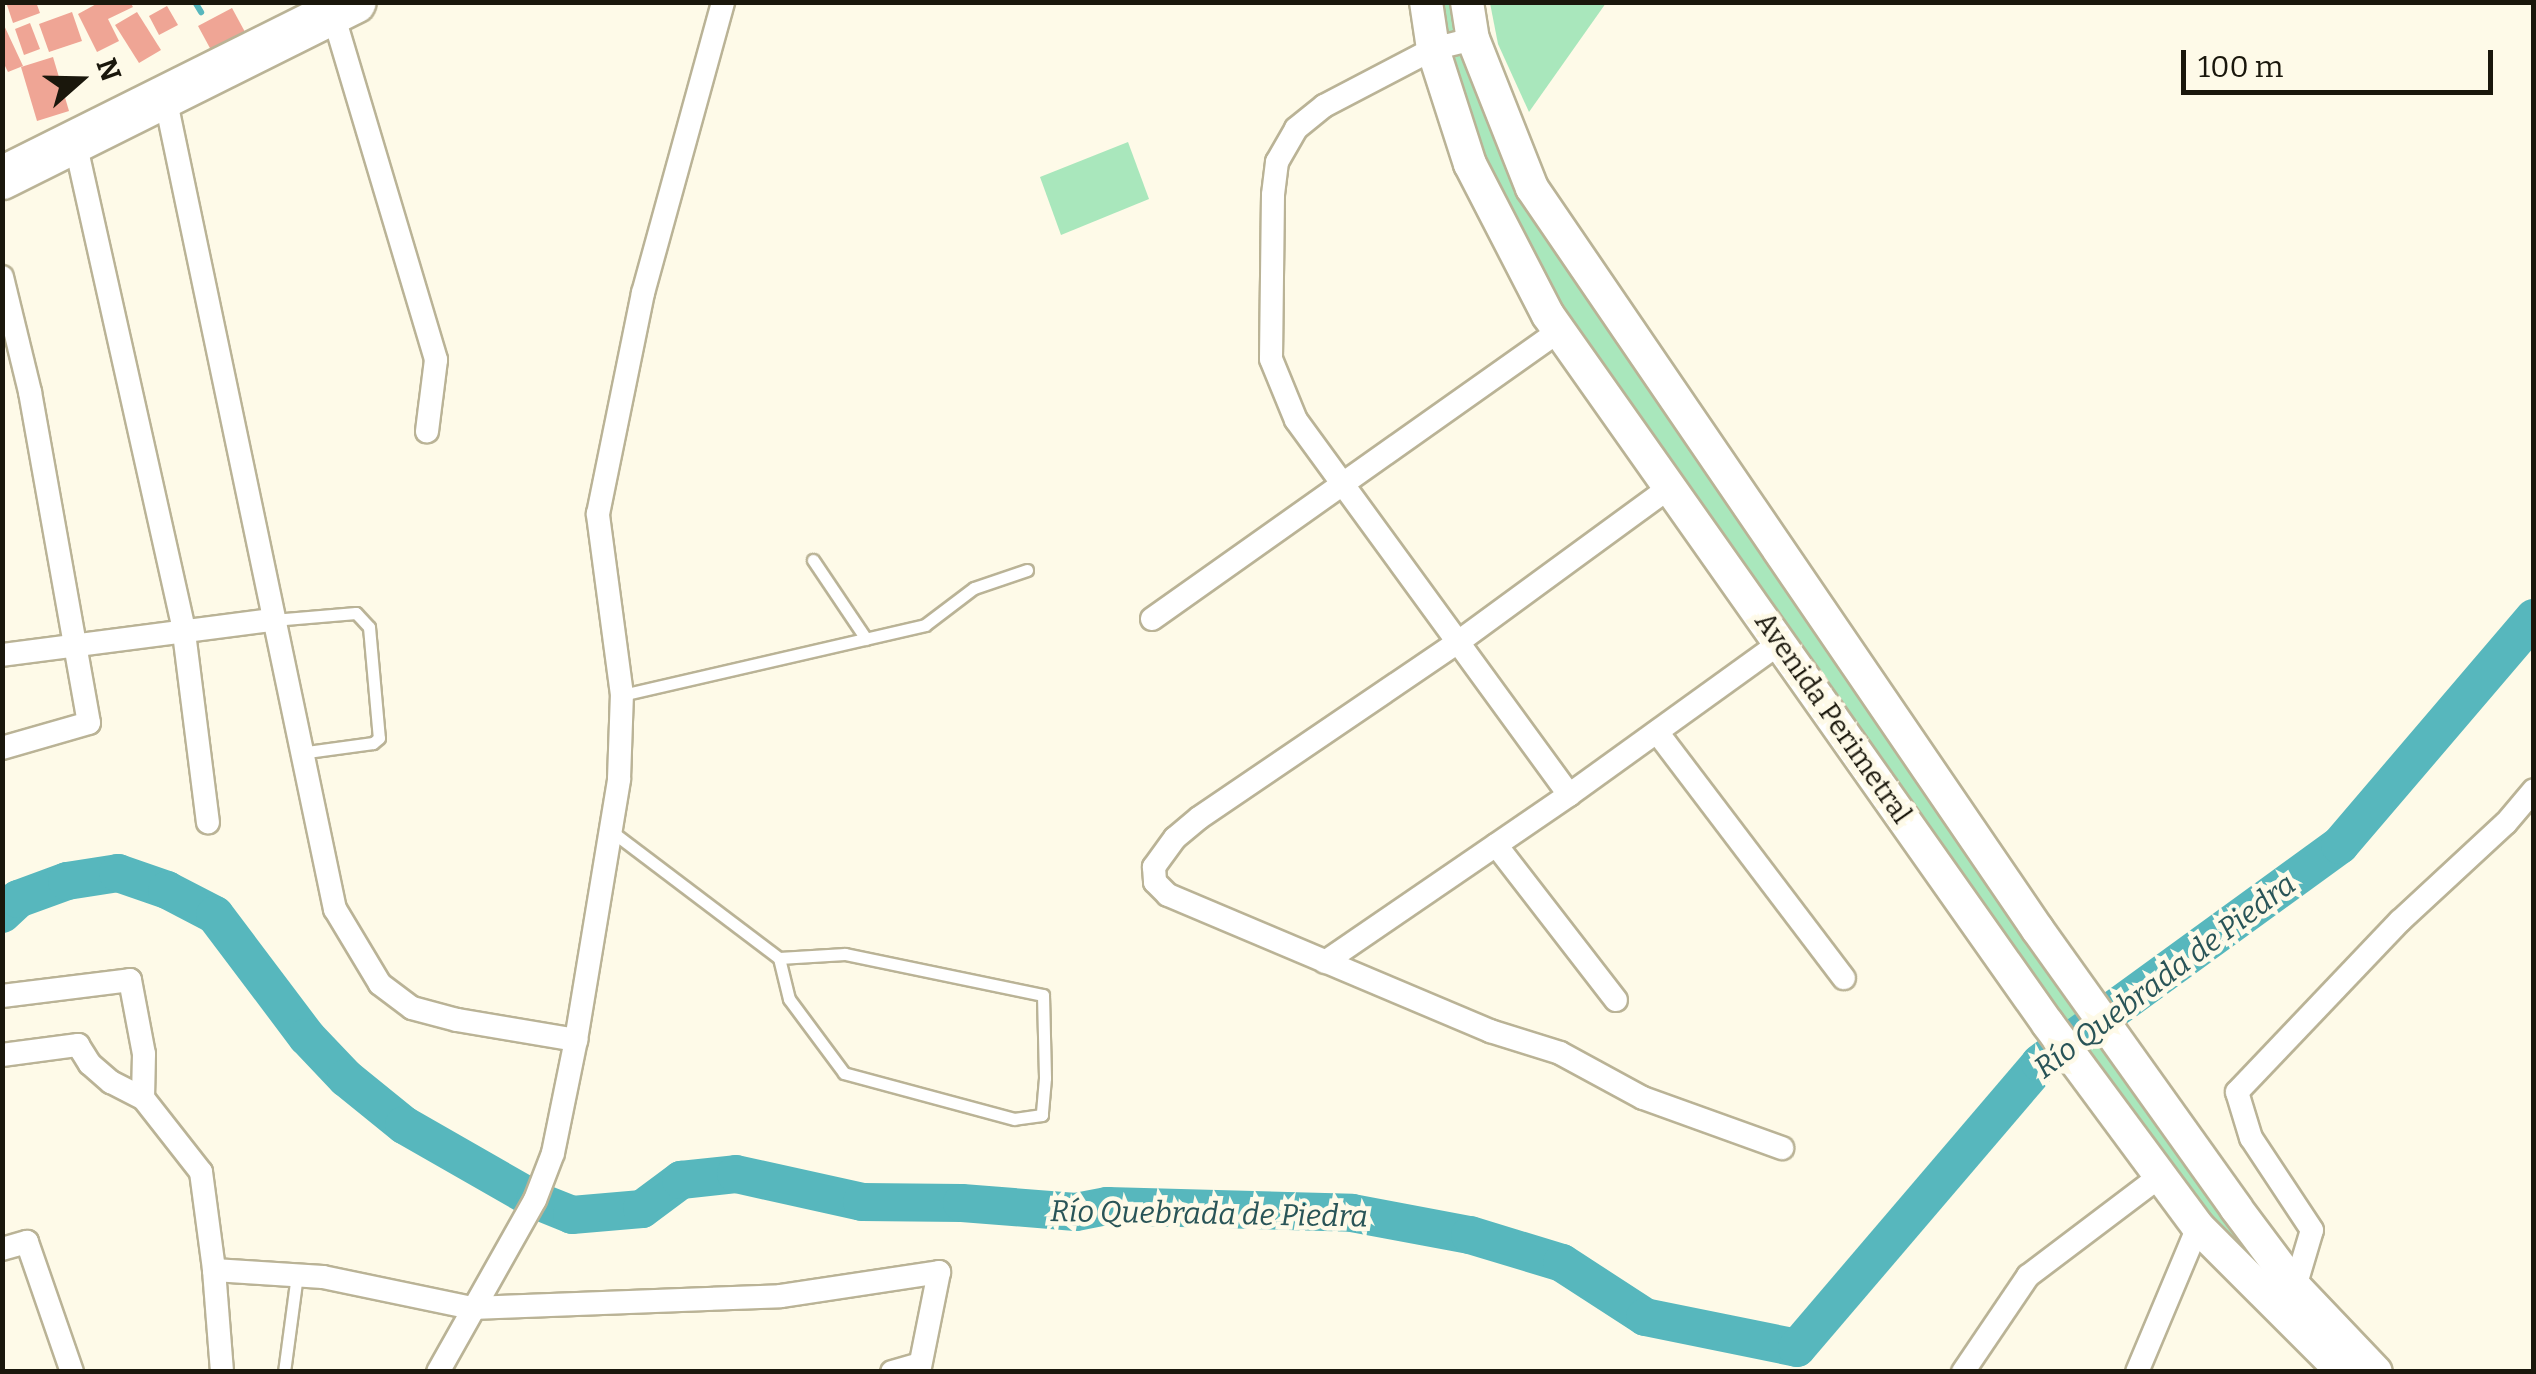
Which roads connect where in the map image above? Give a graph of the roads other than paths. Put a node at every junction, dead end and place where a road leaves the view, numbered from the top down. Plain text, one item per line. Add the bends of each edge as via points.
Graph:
1 (723, 2) edge
2 (1426, 2) edge
3 (1468, 2) edge
4 (344, 8) edge
5 (1473, 39) junction
6 (1433, 49) junction
7 (165, 97) junction
8 (75, 142) junction
9 (2, 178) edge
10 (2, 276) edge
11 (1559, 331) junction
12 (427, 431) dead end
13 (1343, 484) junction
14 (1670, 486) junction
15 (812, 560) dead end
16 (1027, 570) dead end
17 (1815, 606) junction
18 (1152, 618) dead end
19 (273, 620) junction
20 (184, 632) junction
21 (866, 639) junction
22 (1778, 640) junction
23 (1458, 642) junction
24 (74, 645) junction
25 (2, 656) edge
26 (622, 695) junction
27 (1658, 732) junction
28 (2, 748) edge
29 (300, 753) junction
30 (2534, 790) edge
31 (1569, 795) junction
32 (208, 822) dead end
33 (611, 831) junction
34 (1496, 845) junction
35 (778, 958) junction
36 (1325, 962) junction
37 (1844, 978) dead end
38 (2, 996) edge
39 (1616, 1000) dead end
40 (576, 1040) junction
41 (2, 1054) edge
42 (143, 1098) junction
43 (1782, 1148) dead end
44 (2160, 1176) junction
45 (2198, 1227) junction
46 (2, 1249) edge
47 (214, 1270) junction
48 (297, 1275) junction
49 (2296, 1288) junction
50 (472, 1308) junction
51 (920, 1368) edge
52 (2365, 1371) edge
53 (72, 1372) edge
54 (222, 1372) edge
55 (284, 1372) edge
56 (438, 1372) edge
57 (892, 1372) edge
58 (1963, 1372) edge
59 (2137, 1372) edge

1 - 26 street via 644,293 598,514
2 - 6 main road, Avenida Perimetral
3 - 5 main road, Avenida Perimetral
4 - 7 highway
4 - 12 street via 436,360
5 - 6 street
5 - 17 main road, Avenida Perimetral via 1532,188
6 - 11 main road, Avenida Perimetral via 1470,164
6 - 13 street via 1324,106 1296,129 1277,162 1271,360 1296,420
7 - 8 highway
7 - 19 street
8 - 9 highway
8 - 20 street
10 - 24 street via 30,392
11 - 13 street
11 - 14 main road, Avenida Perimetral
13 - 18 street
13 - 23 street
14 - 22 main road, Avenida Perimetral
14 - 23 street
15 - 21 lane
16 - 21 lane via 974,588 925,626
17 - 22 main road
17 - 49 main road, Avenida Perimetral
19 - 20 street
19 - 29 street
19 - 29 lane via 356,614 368,627 379,738
20 - 24 street
20 - 32 street
21 - 26 lane
22 - 27 street
22 - 44 main road, Avenida Perimetral
23 - 31 street
23 - 36 street via 1199,818 1154,866 1155,882 1168,896
24 - 25 street
24 - 28 street via 88,723
26 - 33 street
27 - 31 street
27 - 37 street
29 - 40 street via 335,908 380,984 412,1008
30 - 49 street via 2237,1092 2251,1138 2312,1230
31 - 34 street
33 - 35 lane
33 - 40 street
34 - 36 street
34 - 39 street
35 - 35 lane via 790,999 844,1073 1014,1119 1042,1115 1042,995 845,954
36 - 43 street via 1490,1032 1560,1053 1643,1098
38 - 42 street via 130,980 144,1054
40 - 50 street via 553,1154 535,1200
41 - 42 street via 78,1045 111,1082
42 - 47 street via 201,1172
44 - 45 main road, Avenida Perimetral
44 - 58 street via 2028,1276
45 - 52 main road, Avenida Perimetral
45 - 59 street
46 - 53 street via 27,1242
47 - 48 street
47 - 54 street
48 - 50 street
48 - 55 lane
49 - 52 main road, Avenida Perimetral
50 - 51 street via 781,1296 939,1272
50 - 56 street
51 - 57 street

